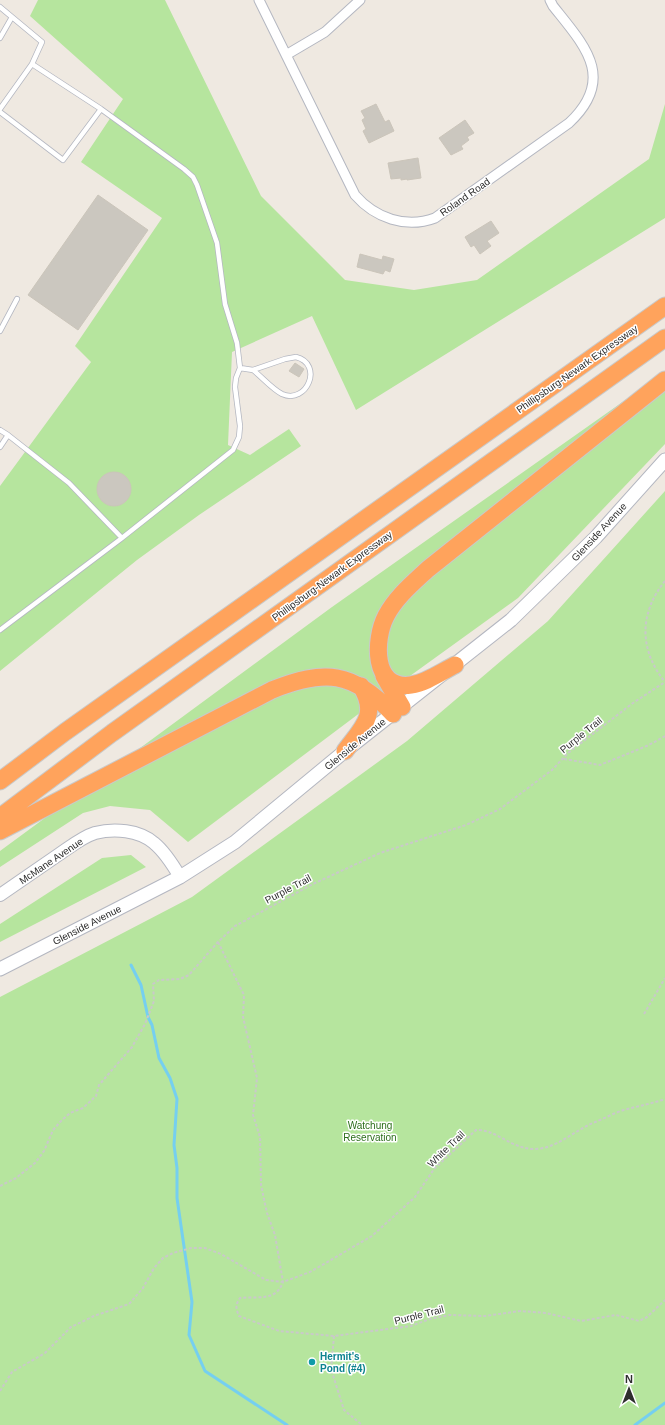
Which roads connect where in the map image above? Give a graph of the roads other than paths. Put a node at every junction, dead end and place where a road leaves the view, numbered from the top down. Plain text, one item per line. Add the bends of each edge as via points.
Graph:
1 (259, 0) edge
2 (360, 0) edge
3 (550, 0) edge
4 (0, 7) edge
5 (12, 17) junction
6 (0, 38) edge
7 (286, 54) junction
8 (32, 64) junction
9 (101, 109) junction
10 (0, 110) edge
11 (17, 299) dead end
12 (665, 306) edge
13 (0, 331) edge
14 (665, 338) edge
15 (240, 368) junction
16 (253, 370) junction
17 (665, 380) edge
18 (0, 430) edge
19 (8, 435) junction
20 (0, 447) edge
21 (665, 460) edge
22 (122, 538) junction
23 (0, 630) edge
24 (455, 665) junction
25 (382, 673) junction
26 (361, 686) junction
27 (397, 711) junction
28 (345, 751) junction
29 (0, 781) edge
30 (0, 817) edge
31 (0, 831) edge
32 (180, 877) junction
33 (0, 895) edge
34 (0, 970) edge

1 - 7 street, Roland Road
2 - 7 street via 325,32
3 - 7 street, Roland Road via 588,54 593,74 592,86 585,104 569,123 442,213 432,219 418,222 396,221 382,217 370,210 355,195
4 - 5 lane
5 - 6 lane
5 - 8 lane via 42,42
8 - 9 lane
8 - 10 lane
9 - 10 lane via 63,160
9 - 15 lane via 193,177 217,243 225,304
11 - 13 lane
12 - 29 highway, Phillipsburg-Newark Expressway via 65,732
14 - 30 highway, Phillipsburg-Newark Expressway via 112,733
15 - 16 lane
15 - 22 lane via 235,387 240,426 239,437 233,450
16 - 16 lane via 276,390 289,396 302,392 310,382 311,376 307,364 296,358
17 - 25 highway via 428,569 404,591 381,627 378,662
18 - 19 lane
19 - 20 lane
19 - 22 lane via 69,483
21 - 24 main road, Glenside Avenue via 596,537 511,620
22 - 23 lane
24 - 25 highway via 419,683 403,686 394,683
24 - 27 main road, Glenside Avenue
25 - 27 highway
26 - 27 highway
26 - 28 highway via 370,711 364,726
26 - 31 highway via 342,679 318,678 272,690
27 - 28 main road, Glenside Avenue
28 - 32 main road, Glenside Avenue via 235,842
32 - 33 street, McMane Avenue via 153,842 126,831 111,831 95,833 80,840
32 - 34 main road, Glenside Avenue

